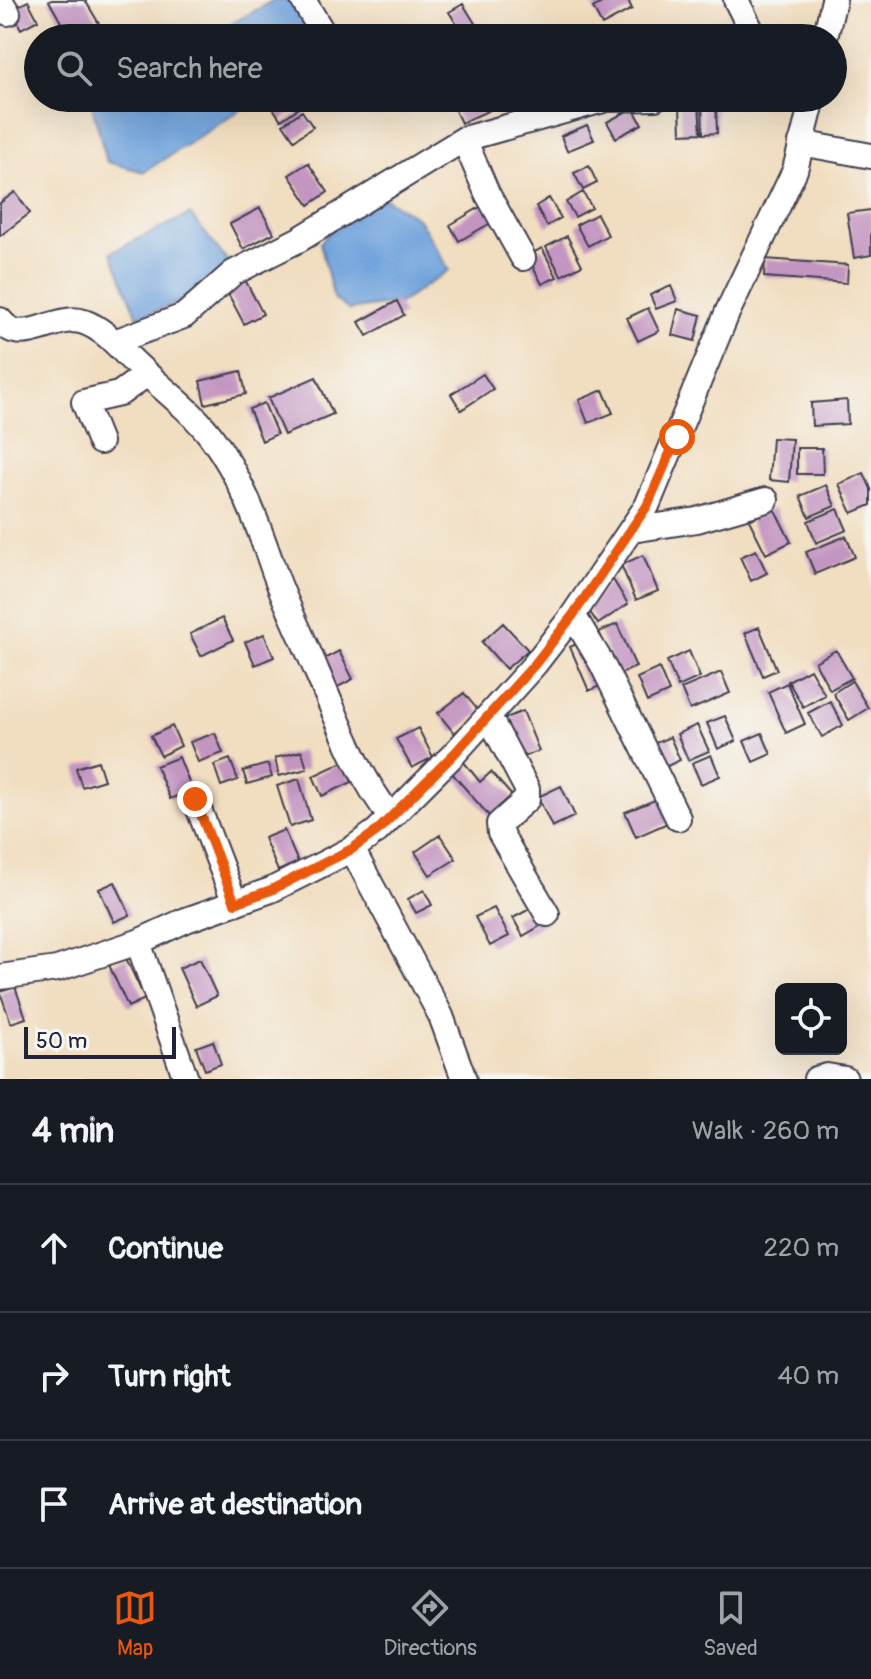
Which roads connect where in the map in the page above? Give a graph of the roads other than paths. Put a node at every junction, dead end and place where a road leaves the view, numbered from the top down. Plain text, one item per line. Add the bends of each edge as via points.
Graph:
1 (303, 0) edge
2 (736, 0) edge
3 (834, 0) edge
4 (318, 24) edge
5 (748, 24) edge
6 (828, 24) edge
7 (561, 112) edge
8 (809, 112) edge
9 (464, 139) junction
10 (801, 143) junction
11 (871, 156) edge
12 (523, 258) dead end
13 (0, 320) edge
14 (114, 342) junction
15 (147, 374) junction
16 (100, 442) dead end
17 (766, 500) dead end
18 (632, 530) junction
19 (573, 615) junction
20 (489, 717) junction
21 (195, 799) dead end
22 (391, 817) junction
23 (678, 818) dead end
24 (352, 849) junction
25 (235, 903) junction
26 (547, 914) dead end
27 (138, 942) junction
28 (0, 977) edge
29 (186, 1079) edge
30 (464, 1079) edge
31 (816, 1079) edge
32 (845, 1079) edge

1 - 4 street
2 - 5 street
3 - 6 street
7 - 9 street
8 - 10 street
9 - 12 street
9 - 14 street via 300,239 233,273 184,316
10 - 11 street
10 - 18 street via 795,170
13 - 14 street via 17,332 80,320
14 - 15 street
15 - 16 street via 119,394 84,402
15 - 22 street via 210,435 243,487 358,766
17 - 18 street via 697,520
18 - 19 street
19 - 20 street
19 - 23 street
20 - 22 street
20 - 26 street via 527,789 527,799 499,824 500,833
21 - 25 street
22 - 24 street
24 - 25 street
24 - 30 street via 441,1016
25 - 27 street
27 - 28 street via 57,969
27 - 29 street
31 - 32 street

